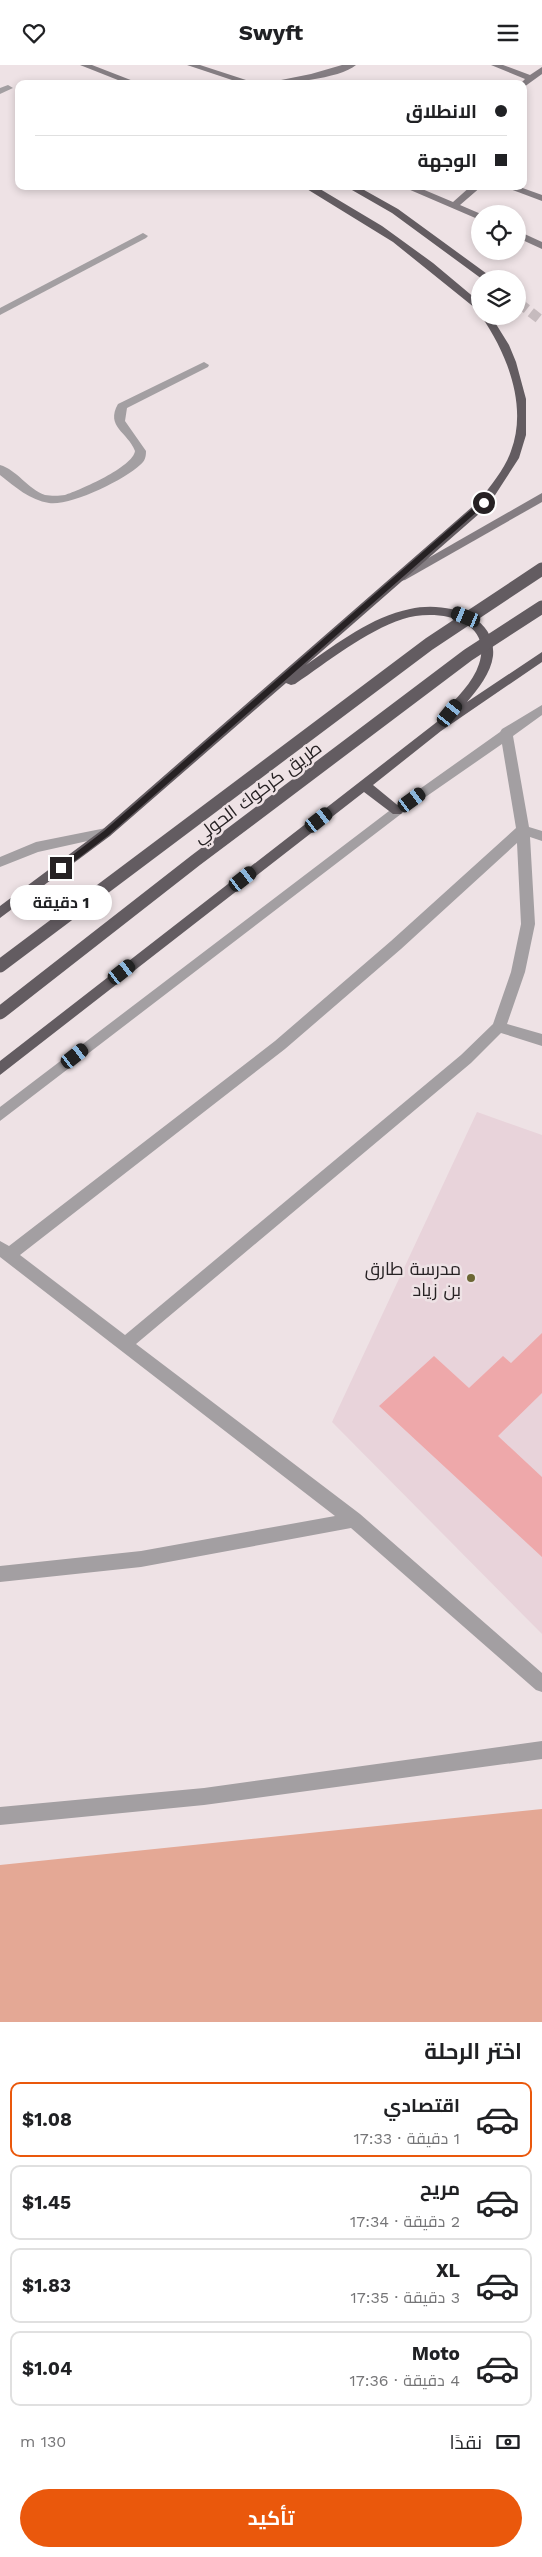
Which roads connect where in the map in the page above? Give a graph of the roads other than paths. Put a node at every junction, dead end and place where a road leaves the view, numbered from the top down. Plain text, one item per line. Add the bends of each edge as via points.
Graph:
1 (84, 65) edge
2 (191, 65) edge
3 (352, 65) edge
4 (495, 65) edge
5 (542, 69) edge
6 (126, 80) edge
7 (241, 80) edge
8 (292, 80) edge
9 (525, 80) edge
10 (527, 81) edge
11 (315, 190) edge
12 (357, 190) edge
13 (416, 190) edge
14 (472, 190) edge
15 (519, 190) edge
16 (542, 198) edge
17 (455, 205) junction
18 (471, 213) edge
19 (143, 236) dead end
20 (526, 238) edge
21 (542, 245) edge
22 (477, 270) edge
23 (471, 301) edge
24 (0, 312) edge
25 (492, 325) edge
26 (204, 365) dead end
27 (0, 469) edge
28 (542, 497) edge
29 (542, 569) edge
30 (394, 581) junction
31 (542, 607) edge
32 (542, 656) edge
33 (250, 708) junction
34 (542, 709) edge
35 (437, 728) junction
36 (506, 732) junction
37 (364, 785) junction
38 (397, 811) junction
39 (523, 830) junction
40 (106, 833) junction
41 (542, 836) edge
42 (0, 862) edge
43 (0, 913) edge
44 (0, 966) edge
45 (0, 1013) edge
46 (499, 1027) junction
47 (542, 1040) edge
48 (0, 1069) edge
49 (0, 1115) edge
50 (4, 1252) edge
51 (126, 1343) junction
52 (354, 1520) junction
53 (0, 1574) edge
54 (542, 1684) edge
55 (542, 1749) edge
56 (0, 1816) edge

1 - 6 main road
2 - 7 main road
3 - 8 main road
4 - 9 main road
5 - 10 main road
11 - 23 highway via 382,229
12 - 22 highway via 395,211
13 - 17 main road
14 - 17 main road
15 - 16 main road
17 - 18 main road
19 - 24 street
20 - 21 main road
25 - 30 highway via 504,343 516,381 522,424 517,450 484,503
26 - 27 street via 122,406 118,421 141,449 140,457 131,467 67,498 54,500 33,493
28 - 30 main road
29 - 44 highway, طريق كركوك الحولي, bridge via 394,670
30 - 33 highway
31 - 45 highway, طريق كركوك الحولي, bridge via 468,655
32 - 35 highway
33 - 35 highway via 382,624 400,615 438,610 466,617 475,625 482,635 486,655 475,682
33 - 40 highway
34 - 36 street
35 - 37 highway
36 - 38 street
36 - 39 street
37 - 38 highway
37 - 48 highway
38 - 49 street
39 - 41 street
39 - 46 street via 528,924 518,972
39 - 50 street via 280,1045
40 - 42 street via 36,847
40 - 43 highway
46 - 47 street
46 - 51 street via 466,1059
50 - 51 street
51 - 52 street
52 - 53 street via 141,1559
52 - 54 street
55 - 56 street via 273,1789

